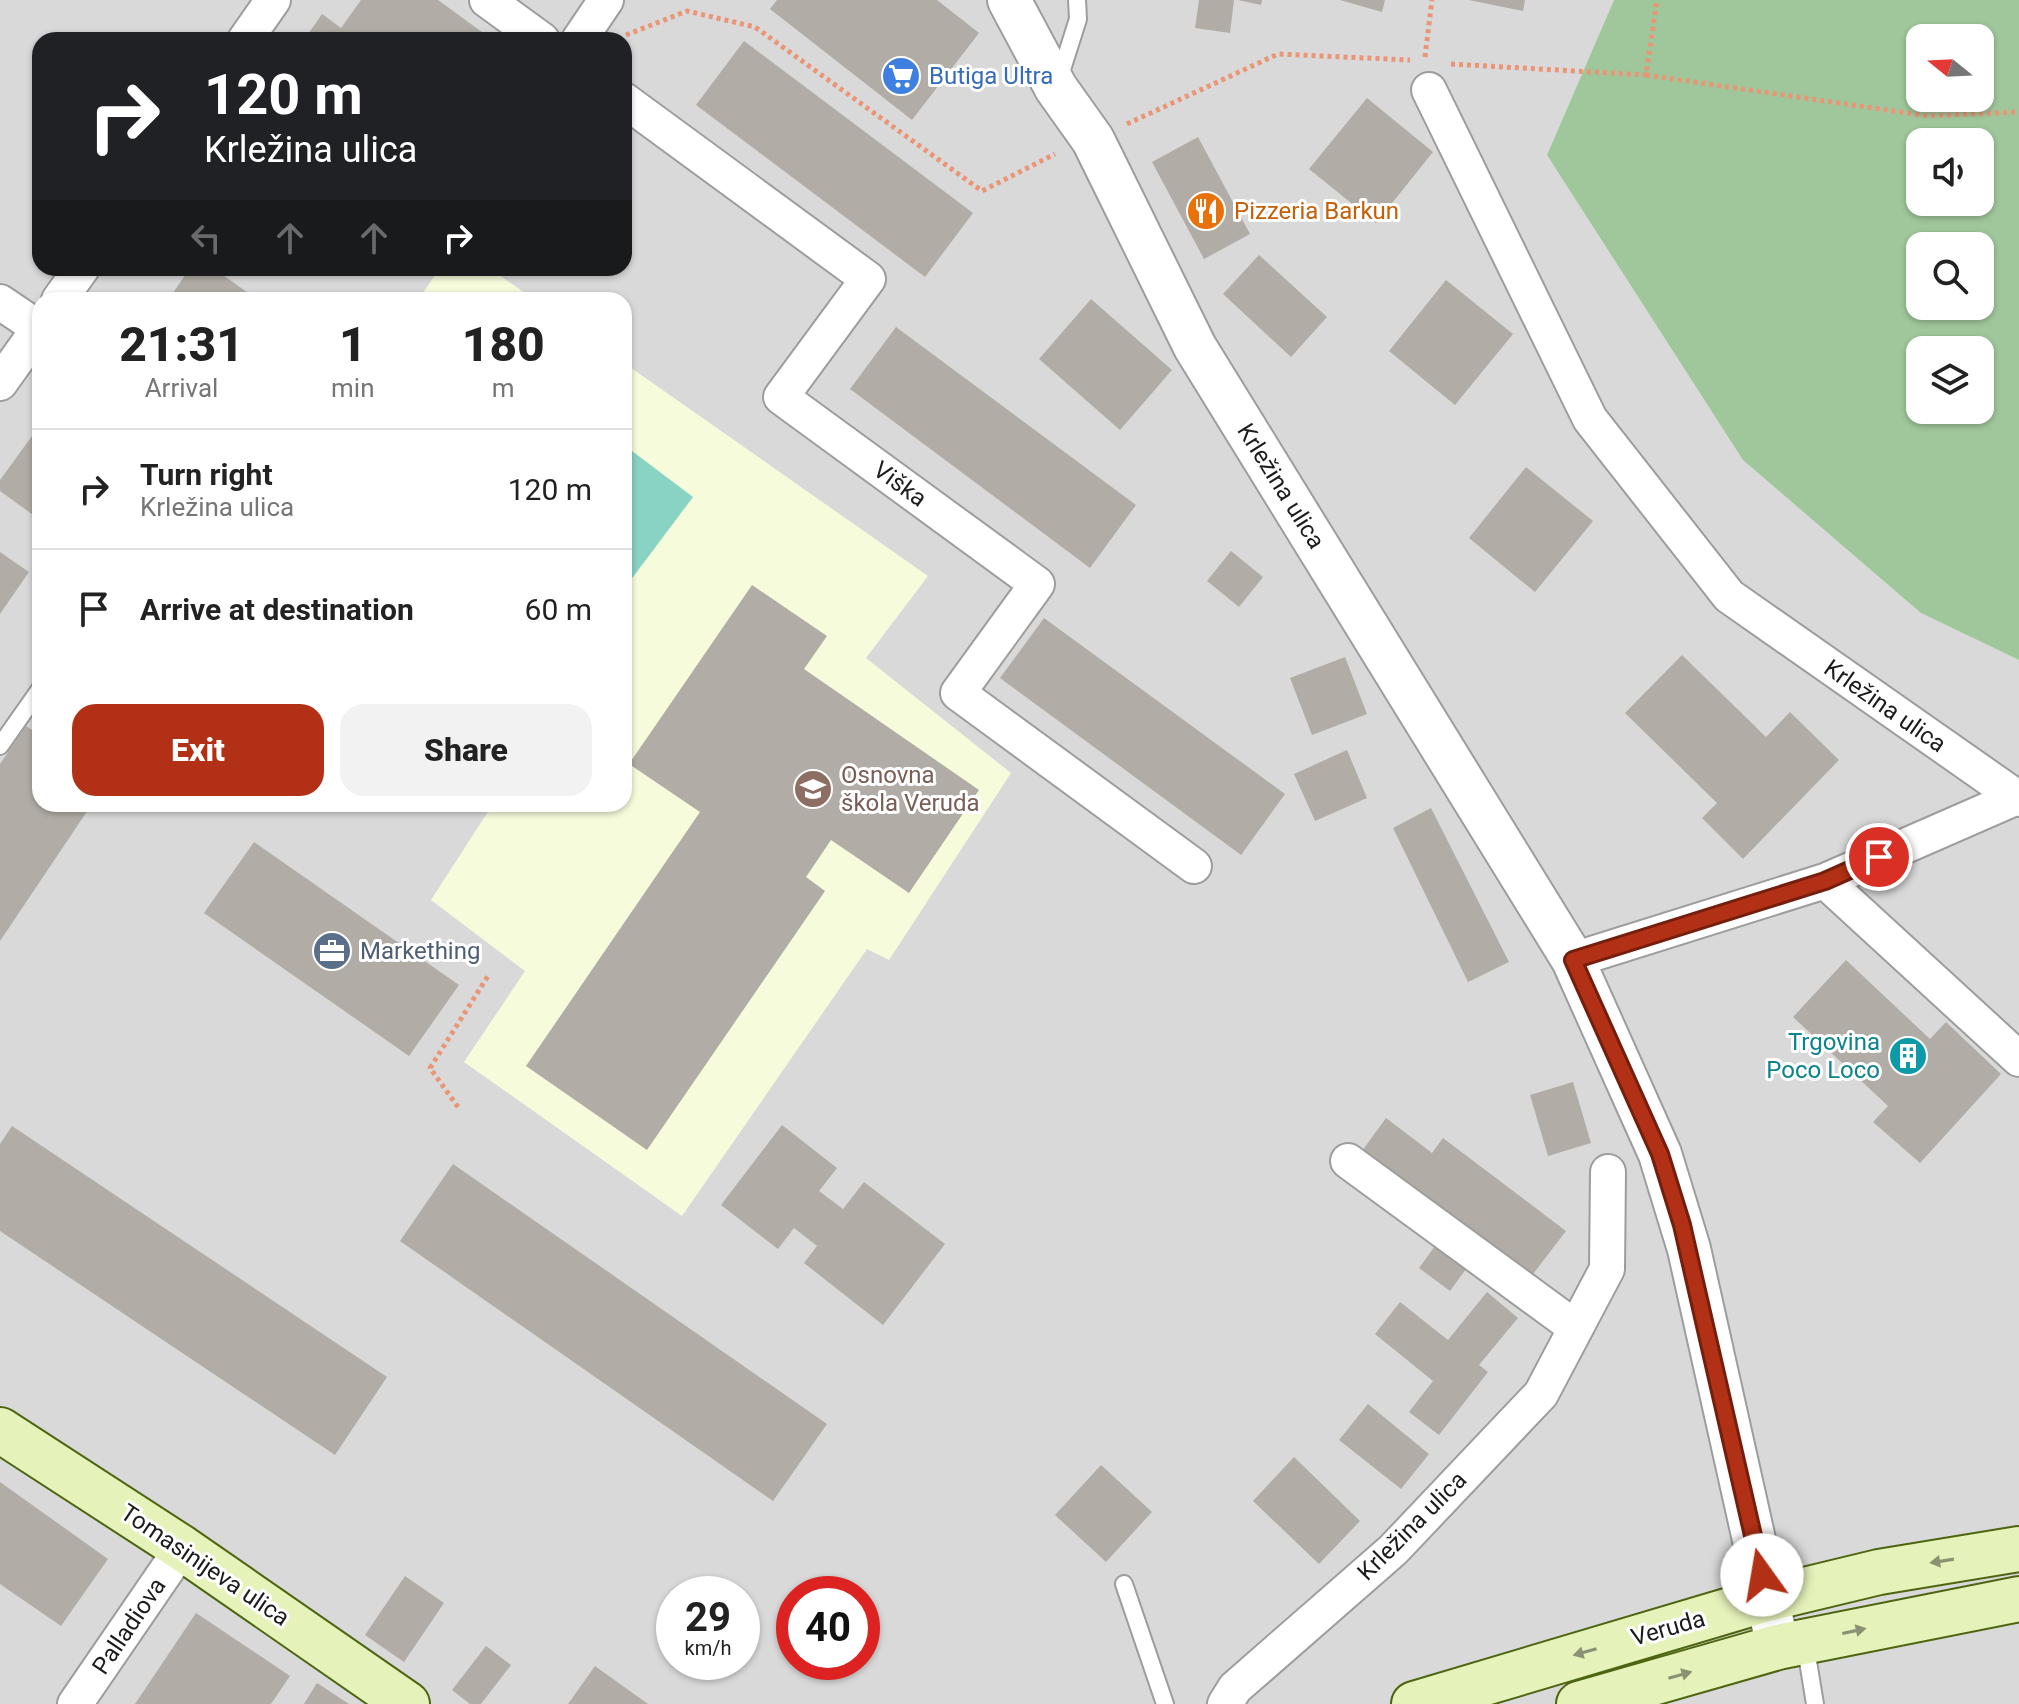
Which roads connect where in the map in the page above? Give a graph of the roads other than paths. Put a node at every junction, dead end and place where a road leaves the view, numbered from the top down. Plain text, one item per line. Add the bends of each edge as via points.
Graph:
1 (273, 0) edge
2 (487, 0) edge
3 (606, 0) edge
4 (1009, 0) edge
5 (1077, 0) edge
6 (251, 32) edge
7 (531, 32) edge
8 (584, 32) edge
9 (1427, 76) road end
10 (1056, 88) junction
11 (632, 106) edge
12 (0, 302) edge
13 (32, 323) edge
14 (32, 339) edge
15 (0, 383) edge
16 (32, 700) edge
17 (0, 746) edge
18 (2017, 798) edge
19 (1194, 866) dead end
20 (1825, 881) junction
21 (1573, 960) junction
22 (2019, 1059) edge
23 (1348, 1161) dead end
24 (1608, 1172) dead end
25 (1576, 1328) junction
26 (0, 1430) edge
27 (182, 1548) junction
28 (2019, 1549) edge
29 (1124, 1584) dead end
30 (1767, 1599) junction
31 (2019, 1599) edge
32 (1791, 1645) junction
33 (1590, 1702) edge
34 (75, 1704) edge
35 (407, 1704) edge
36 (1165, 1704) edge
37 (1225, 1704) edge
38 (1414, 1704) edge
39 (1815, 1704) edge

1 - 6 street
2 - 7 street
3 - 8 street
4 - 10 street, Krležina ulica
5 - 10 lane via 1078,19
9 - 18 street, Krležina ulica via 1590,419 1729,596
10 - 21 street, Krležina ulica via 1093,140 1195,347
11 - 19 street, Viška via 868,279 781,397 1037,584 958,693
12 - 13 street
14 - 15 street
16 - 17 lane
18 - 20 street, Krležina ulica
20 - 21 street, Krležina ulica
20 - 22 street
21 - 30 street, Krležina ulica via 1660,1154 1689,1249
23 - 25 street
24 - 25 street, Krležina ulica via 1607,1269
25 - 37 street, Krležina ulica via 1541,1394 1393,1550 1235,1688
26 - 27 main road, Tomasinijeva ulica
27 - 34 street, Palladiova
27 - 35 main road, Tomasinijeva ulica
28 -> 30 main road, Veruda via 1879,1572
29 - 36 lane
30 - 32 street, Krležina ulica
30 -> 38 main road, Veruda
32 -> 31 main road, Veruda
33 -> 32 main road, Veruda
32 - 39 lane

